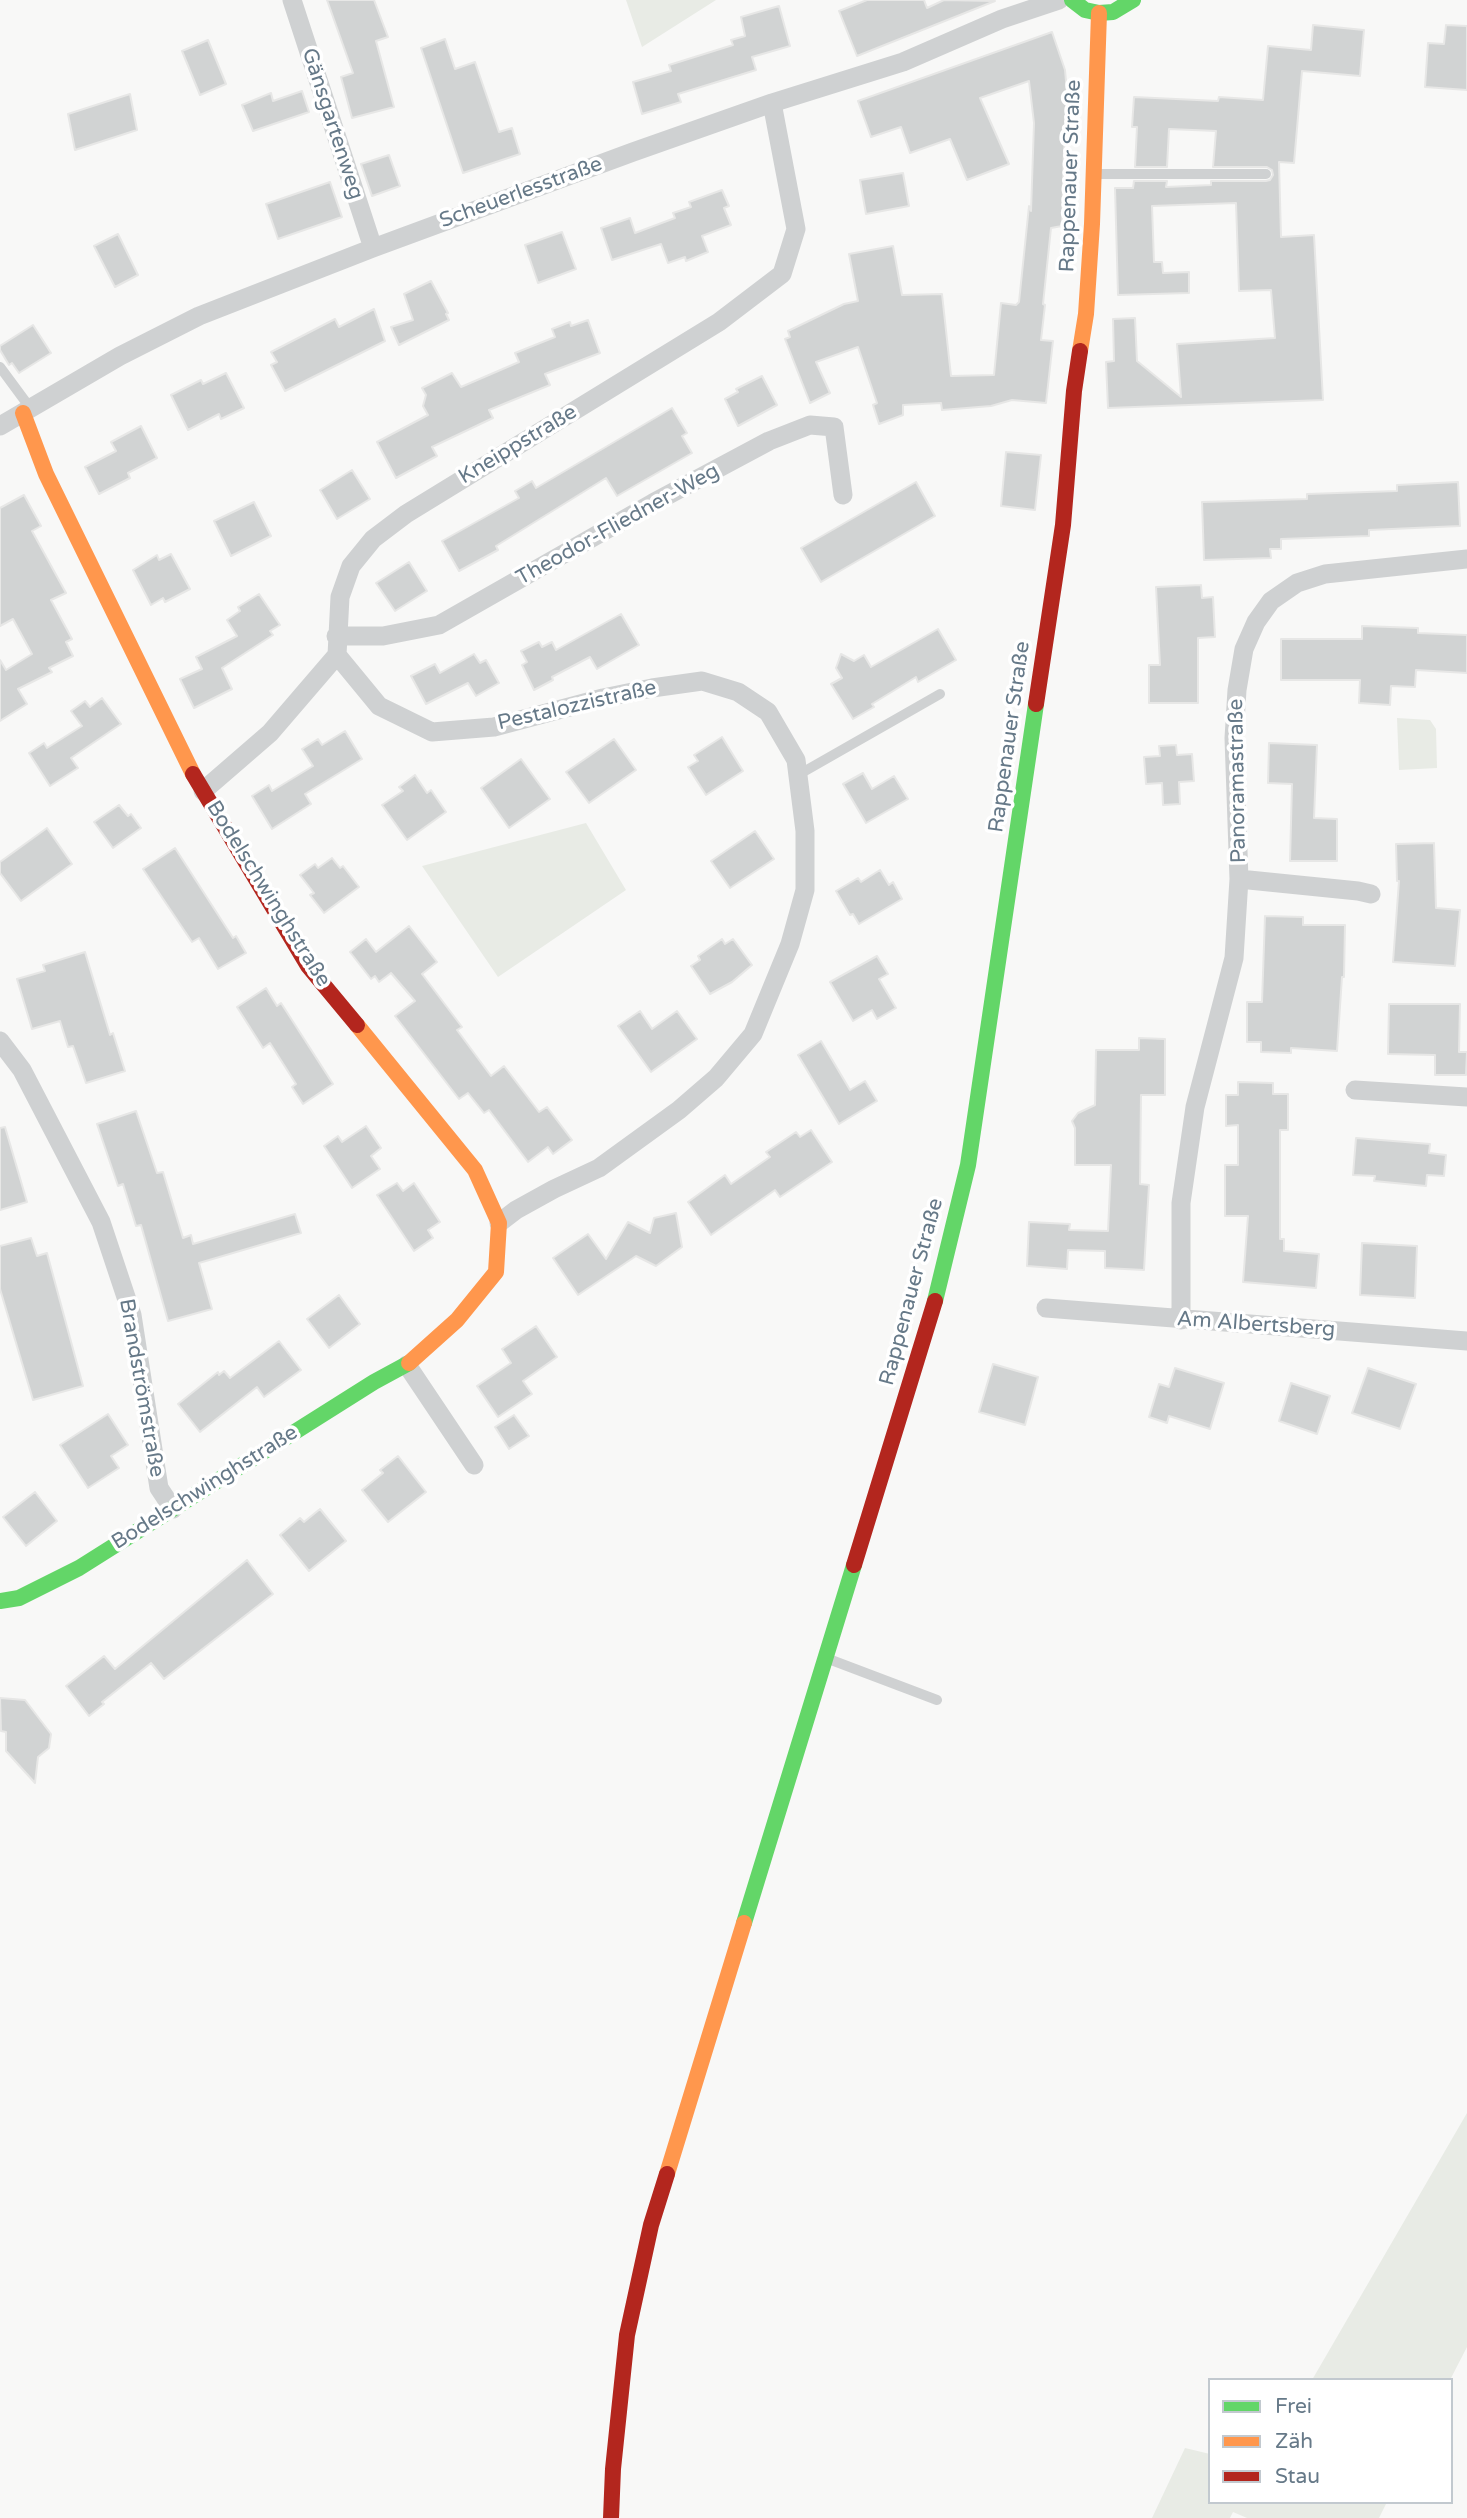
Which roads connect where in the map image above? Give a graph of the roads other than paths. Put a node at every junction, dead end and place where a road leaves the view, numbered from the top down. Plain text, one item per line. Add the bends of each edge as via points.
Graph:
1 (292, 0) edge
2 (1059, 0) edge
3 (1072, 0) edge
4 (1133, 0) edge
5 (1099, 13) junction
6 (772, 103) junction
7 (1093, 174) junction
8 (1266, 174) dead end
9 (373, 248) junction
10 (0, 367) edge
11 (27, 411) junction
12 (0, 426) edge
13 (843, 495) dead end
14 (1467, 559) edge
15 (337, 646) junction
16 (940, 694) dead end
17 (798, 775) junction
18 (203, 790) junction
19 (1240, 879) junction
20 (1371, 894) dead end
21 (0, 1041) edge
22 (1355, 1090) dead end
23 (1467, 1097) edge
24 (499, 1223) junction
25 (1046, 1308) dead end
26 (1181, 1320) junction
27 (1467, 1341) edge
28 (407, 1365) junction
29 (474, 1465) dead end
30 (173, 1509) junction
31 (0, 1601) edge
32 (825, 1657) junction
33 (937, 1700) dead end
34 (611, 2518) edge

1 - 9 street, Gänsgartenweg
2 - 6 street, Scheuerlesstraße via 903,62
3 - 5 street
4 - 5 street via 1113,12
5 - 7 street, Rappenauer Straße
6 - 9 street, Scheuerlesstraße
6 - 15 street, Kneippstraße via 796,229 782,274 719,322 406,514 373,539 351,566 340,597
7 - 8 lane
7 - 32 street, Rappenauer Straße via 1086,314 1074,391 1063,525 968,1165 937,1295
9 - 11 street, Scheuerlesstraße via 199,316
10 - 11 lane
11 - 12 street, Scheuerlesstraße
11 - 18 street, Bodelschwinghstraße via 46,474
13 - 15 street, Theodor-Fliedner-Weg via 834,427 810,425 769,441 653,503 439,625
14 - 19 street, Panoramastraße via 1325,574 1297,583 1271,601 1256,622 1244,649 1234,738
15 - 17 street, Pestalozzistraße via 379,706 432,732 494,727 615,695 702,681 738,692 768,712 796,760
15 - 18 street via 270,733
16 - 17 lane
17 - 24 street, Pestalozzistraße via 805,831 805,890 790,944 753,1034 716,1078 679,1111 599,1168
18 - 24 street, Bodelschwinghstraße via 308,966 475,1170
19 - 20 street, Panoramastraße
19 - 26 street, Panoramastraße via 1234,958 1195,1107 1181,1203
21 - 30 street, Brandströmstraße via 22,1070 101,1222 132,1315 159,1488
22 - 23 street
24 - 28 street, Bodelschwinghstraße via 496,1272 457,1320
25 - 26 street, Am Albertsberg
26 - 27 street, Am Albertsberg
28 - 29 street
28 - 30 street, Bodelschwinghstraße
30 - 31 street, Bodelschwinghstraße via 79,1568 19,1598
32 - 33 lane
32 - 34 street, Rappenauer Straße via 652,2225 627,2335

